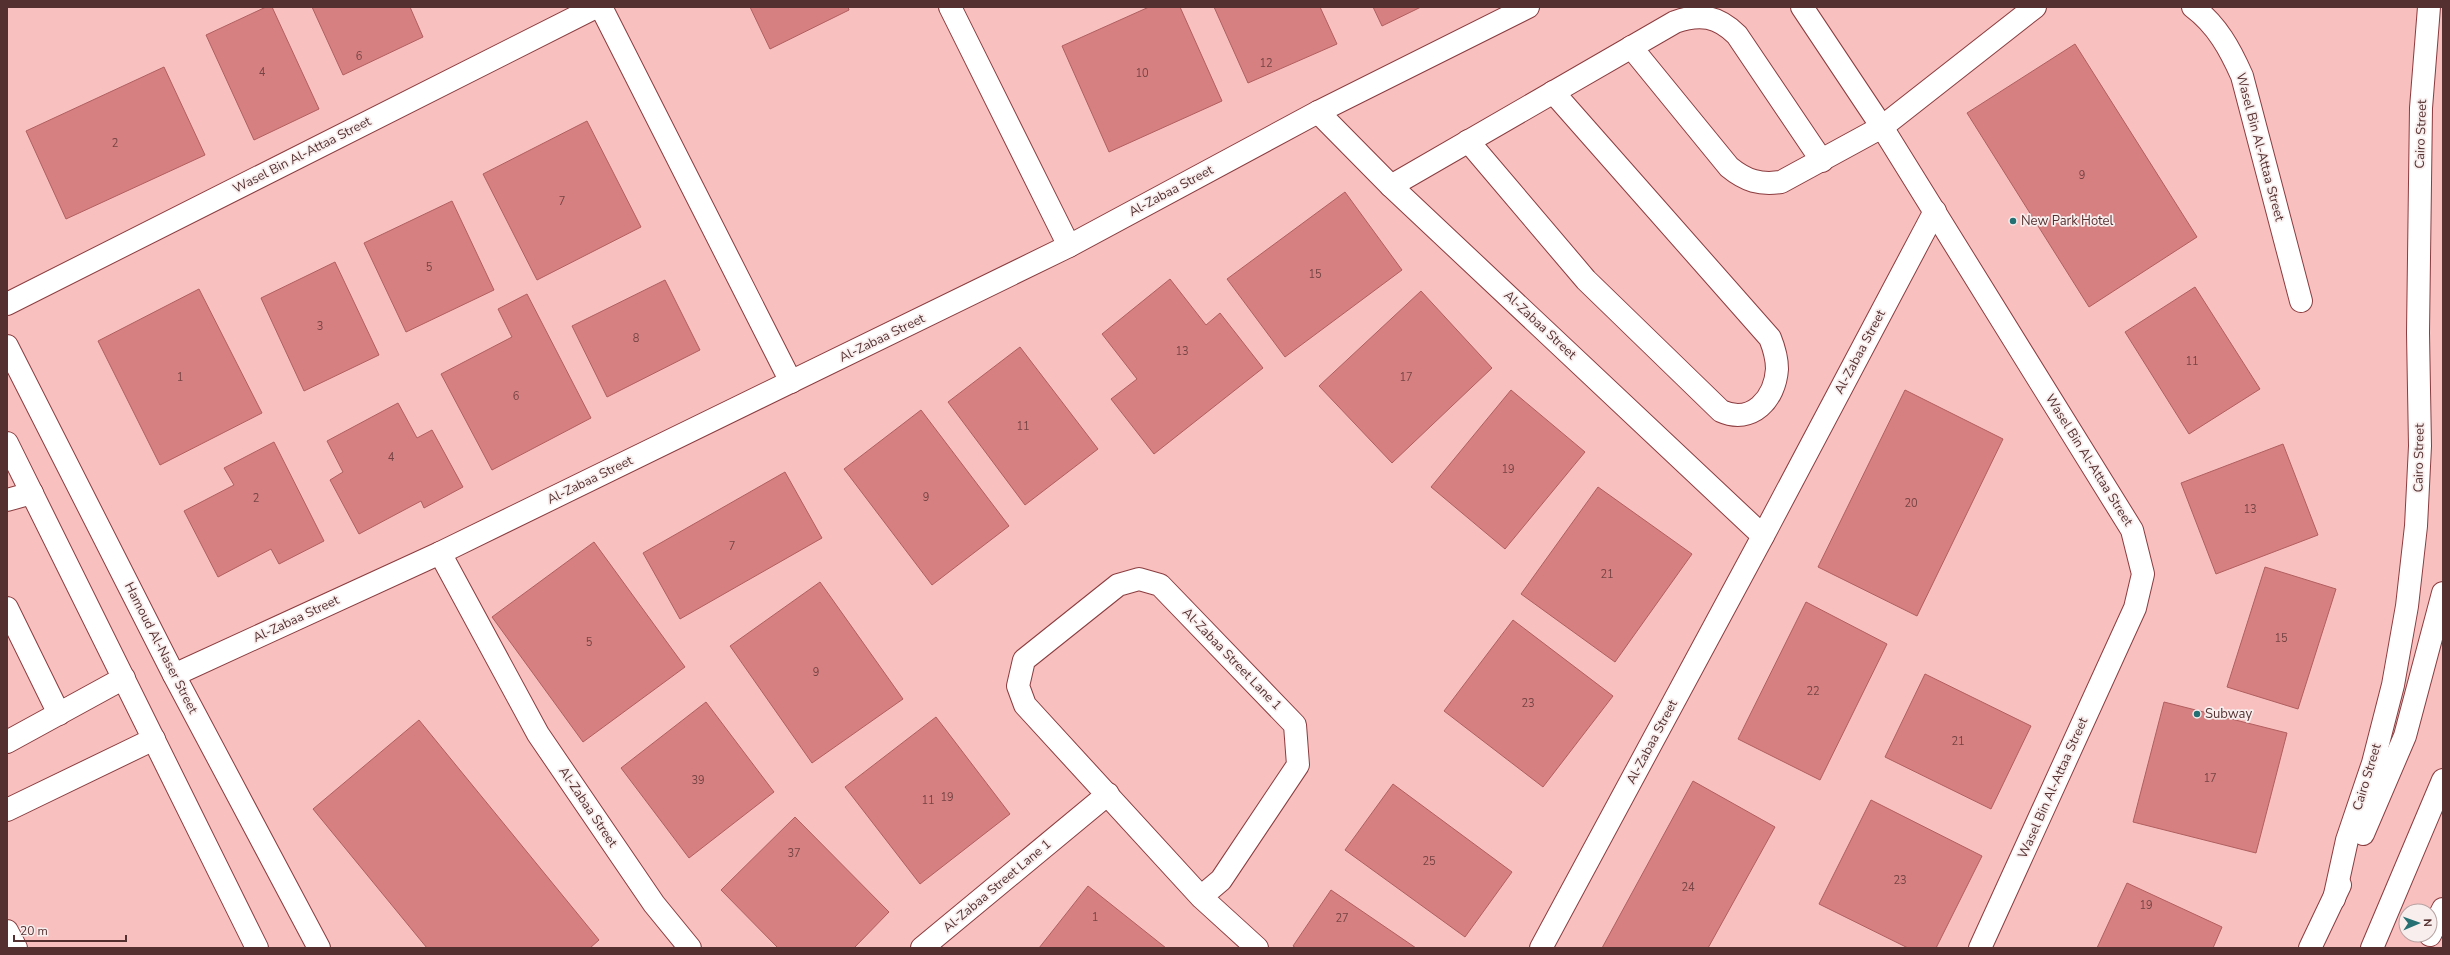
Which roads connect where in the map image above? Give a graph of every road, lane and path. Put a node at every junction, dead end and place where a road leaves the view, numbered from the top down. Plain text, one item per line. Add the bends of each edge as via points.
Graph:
1 (596, 7) edge
2 (601, 7) edge
3 (950, 7) edge
4 (1528, 7) edge
5 (1802, 7) edge
6 (2035, 7) edge
7 (2193, 7) edge
8 (2429, 7) edge
9 (1631, 47) junction
10 (1553, 92) junction
11 (1318, 112) junction
12 (1882, 127) junction
13 (1468, 141) junction
14 (1822, 161) junction
15 (1391, 186) junction
16 (1935, 211) junction
17 (1069, 246) junction
18 (2301, 301) dead end
19 (7, 304) edge
20 (7, 346) edge
21 (791, 382) junction
22 (7, 443) edge
23 (32, 493) junction
24 (7, 500) edge
25 (1763, 536) junction
26 (440, 553) junction
27 (2443, 592) edge
28 (7, 608) edge
29 (174, 675) junction
30 (124, 678) junction
31 (59, 714) junction
32 (154, 740) junction
33 (7, 742) edge
34 (2443, 780) edge
35 (1108, 794) junction
36 (7, 810) edge
37 (1201, 897) junction
38 (2334, 899) junction
39 (2443, 909) edge
40 (2438, 919) edge
41 (7, 931) edge
42 (16, 948) edge
43 (257, 948) edge
44 (319, 948) edge
45 (690, 948) edge
46 (922, 948) edge
47 (1257, 948) edge
48 (1541, 948) edge
49 (1980, 948) edge
50 (2310, 948) edge
51 (2372, 948) edge

1 - 19 street, Wasel Bin Al-Attaa Street
2 - 21 street
3 - 17 street
4 - 11 street, Al-Zabaa Street
5 - 12 street, Wasel Bin Al-Attaa Street
6 - 12 street
7 - 18 street, Wasel Bin Al-Attaa Street via 2206,17 2228,44 2242,76
8 - 38 street, Cairo Street via 2421,116 2418,326 2420,446 2416,526 2407,606 2393,685 2373,763 2347,840
9 - 10 street
9 - 14 street via 1729,167 1740,176 1753,182 1781,182
9 - 14 street via 1688,17 1715,18 1727,25
10 - 13 street
10 - 13 street via 1770,338 1776,353 1775,383 1764,402 1749,414 1735,415 1721,411 1592,286
11 - 15 street, Al-Zabaa Street
11 - 17 street, Al-Zabaa Street
12 - 14 street
12 - 16 street, Wasel Bin Al-Attaa Street
13 - 15 street
15 - 25 street, Al-Zabaa Street
16 - 25 street, Al-Zabaa Street
16 - 49 street, Wasel Bin Al-Attaa Street via 2132,530 2143,574 2135,608
17 - 21 street, Al-Zabaa Street
20 - 29 street, Hamoud Al-Naser Street
21 - 26 street, Al-Zabaa Street
22 - 23 street
23 - 24 street
23 - 30 street
25 - 48 street, Al-Zabaa Street
26 - 29 street, Al-Zabaa Street
26 - 45 street, Al-Zabaa Street via 538,734 654,904
27 - 38 street, Cairo Street via 2405,736
28 - 31 street
29 - 44 street, Hamoud Al-Naser Street
30 - 31 street
30 - 32 street
31 - 33 street
32 - 36 street
32 - 43 street
34 - 51 street
35 - 37 street, Al-Zabaa Street Lane 1
35 - 37 street, Al-Zabaa Street Lane 1 via 1025,705 1018,686 1024,660 1118,585 1139,580 1160,585 1295,725 1298,765 1221,880
35 - 46 street, Al-Zabaa Street Lane 1
37 - 47 street
38 - 50 street, Cairo Street
39 - 40 street
41 - 42 street

